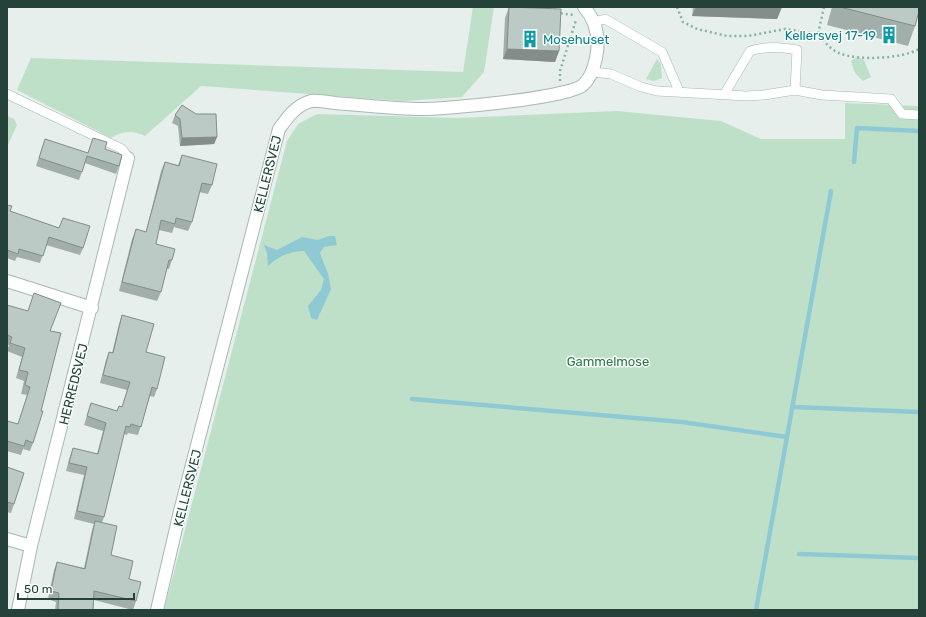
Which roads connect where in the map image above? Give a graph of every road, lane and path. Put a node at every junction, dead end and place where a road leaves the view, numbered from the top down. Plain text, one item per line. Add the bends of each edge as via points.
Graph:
1 (554, 7) edge
2 (584, 7) edge
3 (677, 7) edge
4 (824, 7) edge
5 (594, 22) junction
6 (818, 34) junction
7 (919, 49) edge
8 (593, 72) junction
9 (795, 90) junction
10 (679, 91) junction
11 (724, 93) junction
12 (7, 94) edge
13 (559, 94) junction
14 (919, 114) edge
15 (128, 158) joint
16 (7, 281) edge
17 (92, 308) junction
18 (7, 539) edge
19 (31, 546) junction
20 (18, 610) edge
21 (157, 610) edge

1 - 13 path via 558,13 578,16 560,71
2 - 5 street
3 - 6 path via 683,22 727,36 748,36 785,29
4 - 6 path
5 - 8 street via 598,48
5 - 10 lane via 605,19 662,52
6 - 7 path via 839,53 854,56 894,57 910,54
8 - 10 lane via 611,74 657,91
8 - 13 street, KELLERSVEJ via 583,85
9 - 11 lane via 746,96
9 - 11 lane via 797,50 776,46 750,51
9 - 14 lane via 822,95 891,99 902,114
10 - 11 lane
12 - 15 lane via 122,148
13 - 21 street, KELLERSVEJ via 451,108 418,109 311,101 292,112 279,129 180,511
15 - 17 street, HERREDSVEJ
16 - 17 street
17 - 19 street, HERREDSVEJ
18 - 19 street
19 - 20 street, HERREDSVEJ

